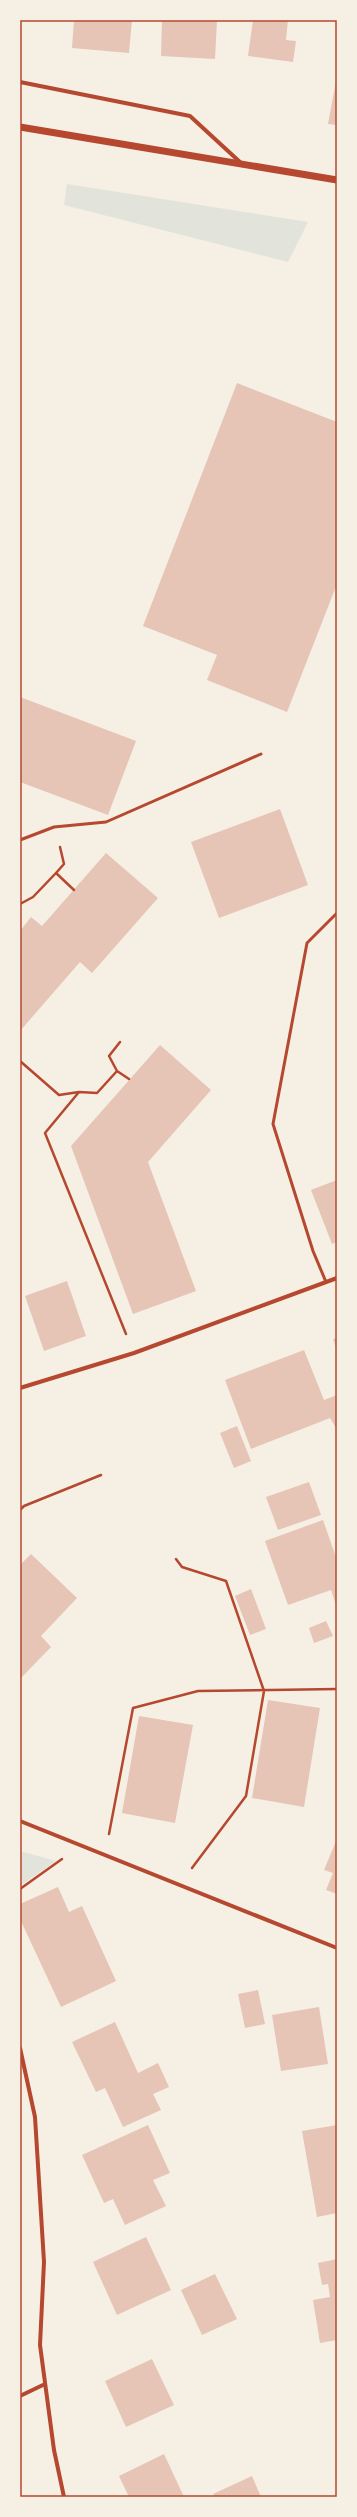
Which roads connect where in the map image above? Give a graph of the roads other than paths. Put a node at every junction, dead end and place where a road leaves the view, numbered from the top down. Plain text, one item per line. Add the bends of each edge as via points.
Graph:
1 (20, 82) edge
2 (20, 127) edge
3 (242, 163) junction
4 (337, 180) edge
5 (261, 754) dead end
6 (20, 840) edge
7 (337, 913) edge
8 (337, 1278) edge
9 (326, 1282) junction
10 (20, 1388) edge
11 (20, 1821) edge
12 (337, 1948) edge
13 (20, 2048) edge
14 (44, 2384) junction
15 (20, 2396) edge
16 (64, 2497) edge

1 - 3 street via 190,116
2 - 3 street
3 - 4 street
5 - 6 lane via 106,822 54,827
7 - 9 lane via 307,942 273,1124 313,1251
8 - 9 street
9 - 10 street via 134,1353
11 - 12 street
13 - 14 street via 35,2116 44,2262 40,2345
14 - 15 street
14 - 16 street

